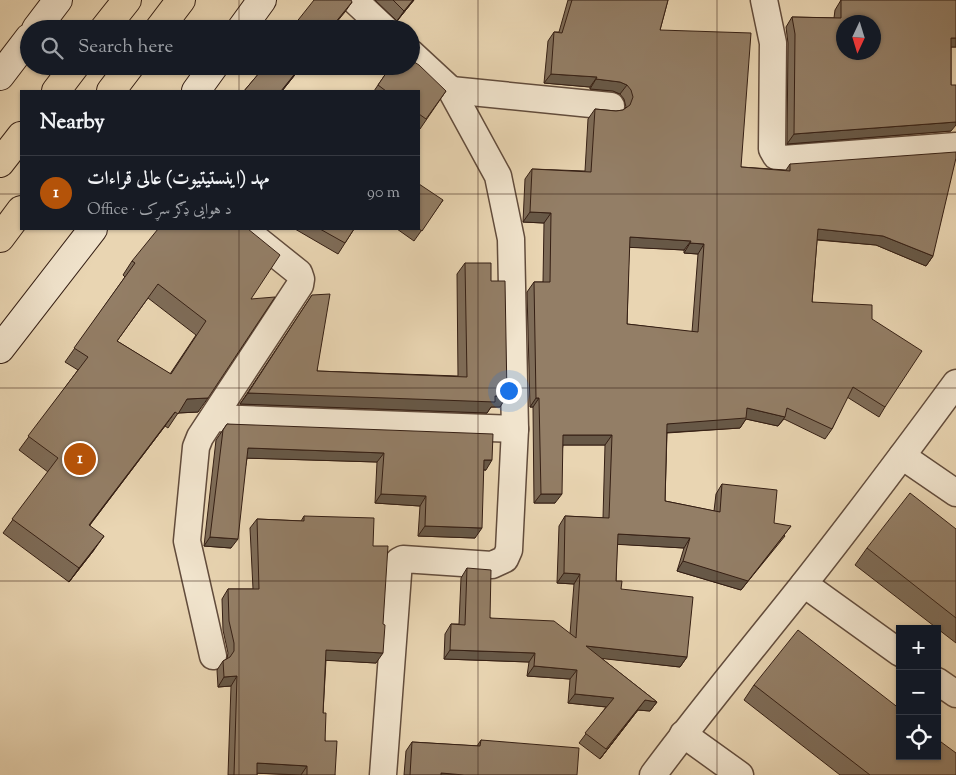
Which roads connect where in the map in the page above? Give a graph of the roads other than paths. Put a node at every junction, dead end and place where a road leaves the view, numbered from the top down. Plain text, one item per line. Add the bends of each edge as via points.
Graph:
1 (58, 0) edge
2 (127, 0) edge
3 (180, 0) edge
4 (262, 0) edge
5 (354, 0) edge
6 (764, 0) edge
7 (43, 20) edge
8 (111, 20) edge
9 (166, 20) edge
10 (248, 20) edge
11 (375, 20) edge
12 (20, 50) edge
13 (420, 61) edge
14 (68, 75) edge
15 (123, 75) edge
16 (208, 75) edge
17 (0, 76) edge
18 (57, 90) edge
19 (112, 90) edge
20 (197, 90) edge
21 (451, 90) junction
22 (611, 106) dead end
23 (20, 137) edge
24 (956, 146) edge
25 (0, 163) edge
26 (20, 211) edge
27 (92, 230) edge
28 (245, 230) edge
29 (0, 238) edge
30 (0, 349) edge
31 (956, 383) edge
32 (212, 418) junction
33 (515, 429) junction
34 (902, 456) junction
35 (956, 493) edge
36 (804, 584) junction
37 (896, 650) edge
38 (213, 656) dead end
39 (941, 683) edge
40 (956, 694) edge
41 (683, 734) junction
42 (383, 775) edge
43 (653, 775) edge
44 (740, 775) edge

1 - 7 main road
2 - 8 main road
3 - 9 main road
4 - 10 main road
5 - 11 street
6 - 24 street via 773,43 772,149 776,156 783,159
12 - 17 main road
13 - 21 street
14 - 18 main road
15 - 19 main road
16 - 20 main road
21 - 22 street
21 - 33 street via 498,176 511,239
23 - 25 main road
26 - 29 main road
27 - 30 main road
28 - 32 street via 299,273 300,285
31 - 34 street
32 - 33 street
32 - 38 street via 196,447 187,542
33 - 42 street via 510,550 505,558 492,565 399,561
34 - 35 street
34 - 36 street
36 - 37 street
36 - 41 street
39 - 40 street
41 - 43 street
41 - 44 street

